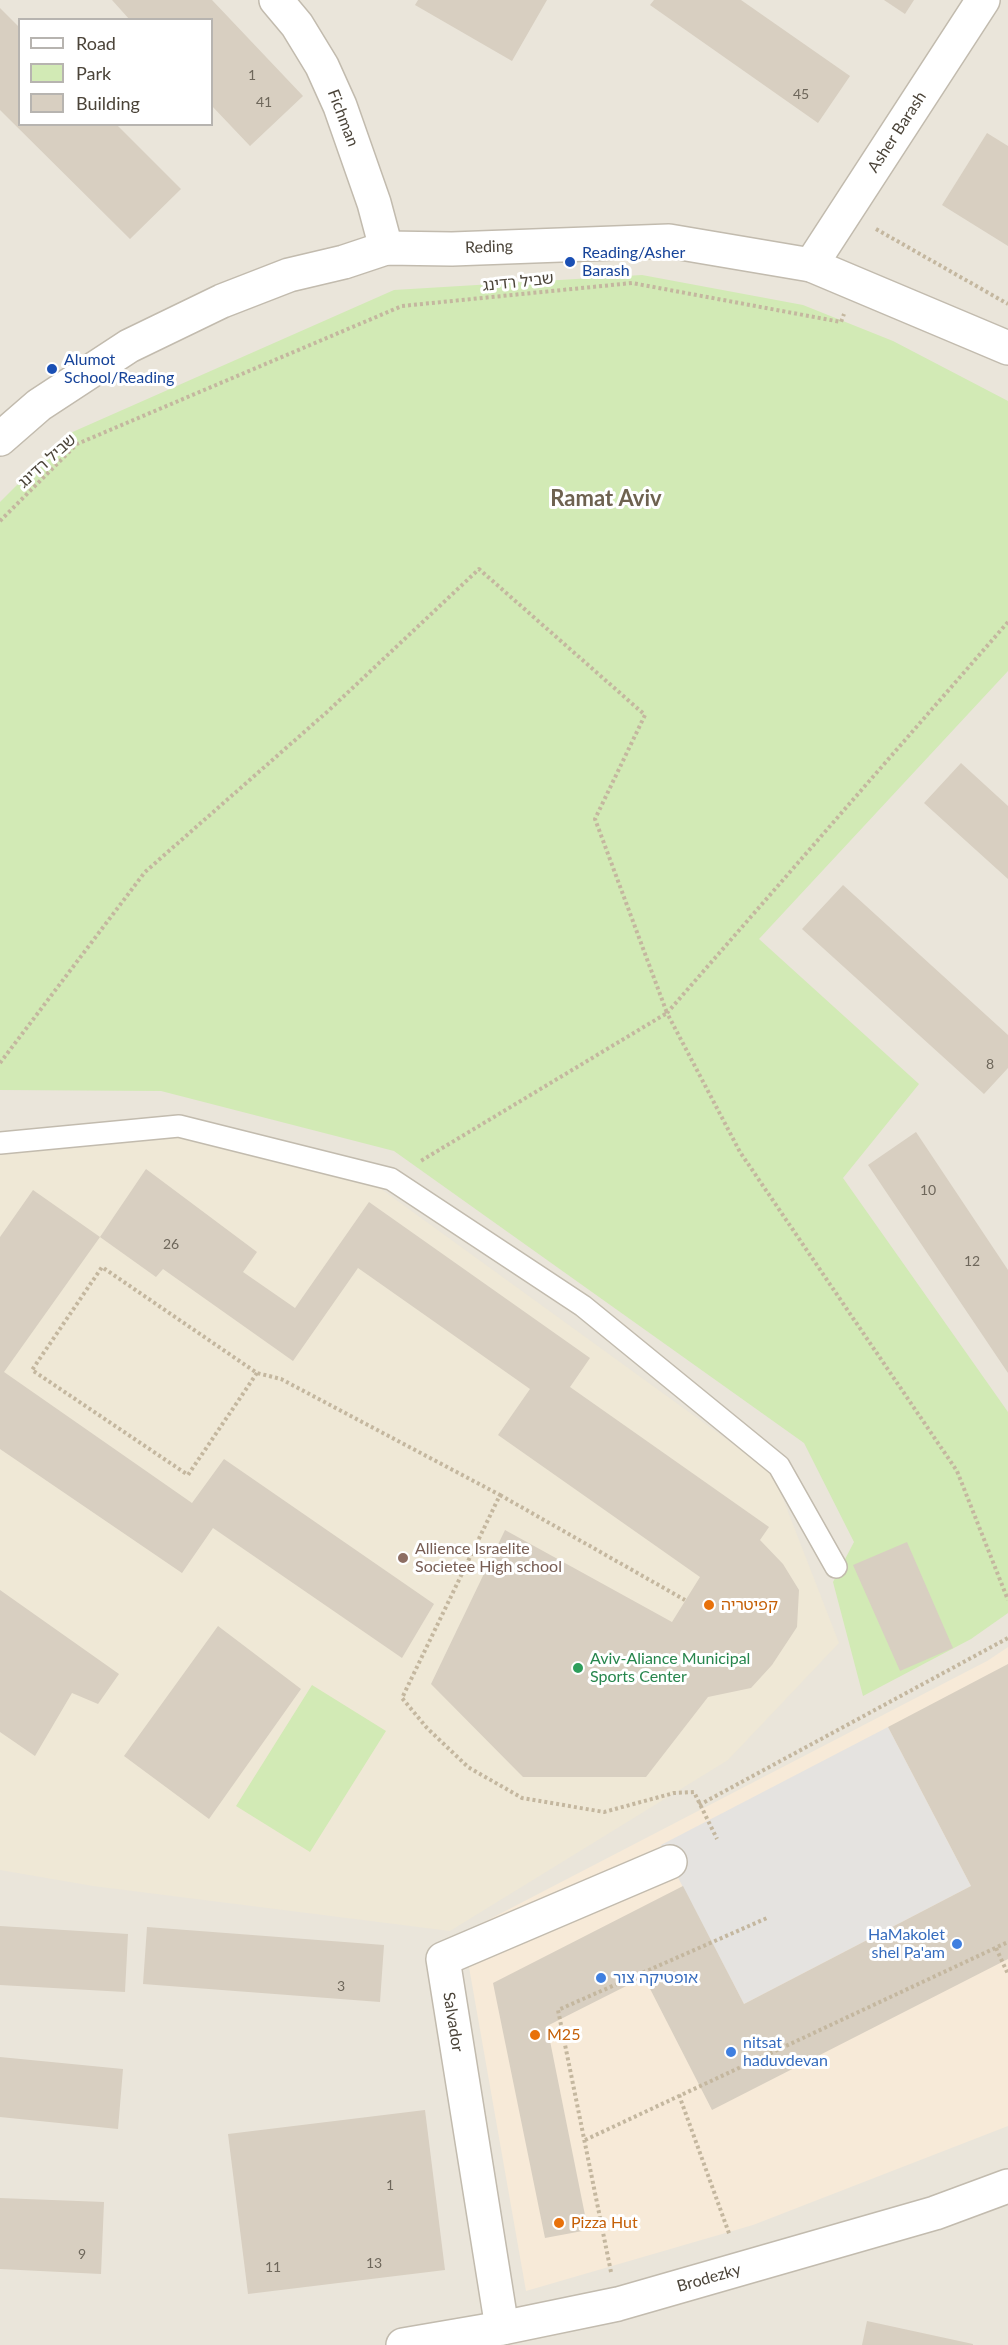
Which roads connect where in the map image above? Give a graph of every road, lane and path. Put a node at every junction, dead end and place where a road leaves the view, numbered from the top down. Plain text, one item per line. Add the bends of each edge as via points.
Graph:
1 (276, 0) edge
2 (983, 0) edge
3 (386, 248) junction
4 (811, 265) junction
5 (853, 282) junction
6 (1008, 304) edge
7 (1008, 348) edge
8 (0, 439) edge
9 (0, 521) edge
10 (1008, 621) edge
11 (667, 1013) junction
12 (0, 1063) edge
13 (0, 1143) edge
14 (391, 1179) junction
15 (257, 1373) junction
16 (500, 1495) junction
17 (836, 1567) dead end
18 (685, 1600) dead end
19 (1008, 1600) edge
20 (1008, 1638) edge
21 (699, 1805) junction
22 (717, 1839) dead end
23 (670, 1862) dead end
24 (766, 1918) dead end
25 (1008, 1942) edge
26 (996, 1948) junction
27 (1008, 1974) edge
28 (680, 2095) junction
29 (585, 2140) junction
30 (1008, 2186) edge
31 (742, 2268) junction
32 (618, 2304) junction
33 (502, 2328) junction
34 (403, 2345) edge

1 - 3 street, Fichman via 322,66 340,106
2 - 4 street, Asher Barash
3 - 4 street, Reding via 669,241
3 - 8 street, Reding via 289,275 222,301 129,346 39,405
4 - 5 street, Reding
5 - 6 path, שביל רדינג via 876,228
5 - 7 street, Reding
5 - 9 path, שביל רדינג via 841,322 632,283 402,306 77,444
10 - 11 path
11 - 12 path via 595,819 645,715 479,569 327,712 145,872
11 - 14 path
11 - 19 path via 740,1152 957,1471
13 - 14 lane via 179,1126
14 - 17 lane via 583,1306 779,1466
15 - 15 path via 188,1475 32,1370 102,1267
15 - 16 path via 280,1379
16 - 18 path
16 - 21 path via 402,1698 468,1767 522,1798 604,1812 674,1793 694,1792
20 - 21 path
21 - 22 path
23 - 33 street, Salvador via 443,1959
24 - 29 path via 558,2010
25 - 26 path
26 - 27 path
26 - 28 path
28 - 29 path
28 - 31 path
29 - 32 path
30 - 31 street, Brodezky via 935,2213
31 - 32 street, Brodezky
32 - 33 street, Brodezky
33 - 34 street, Brodezky

